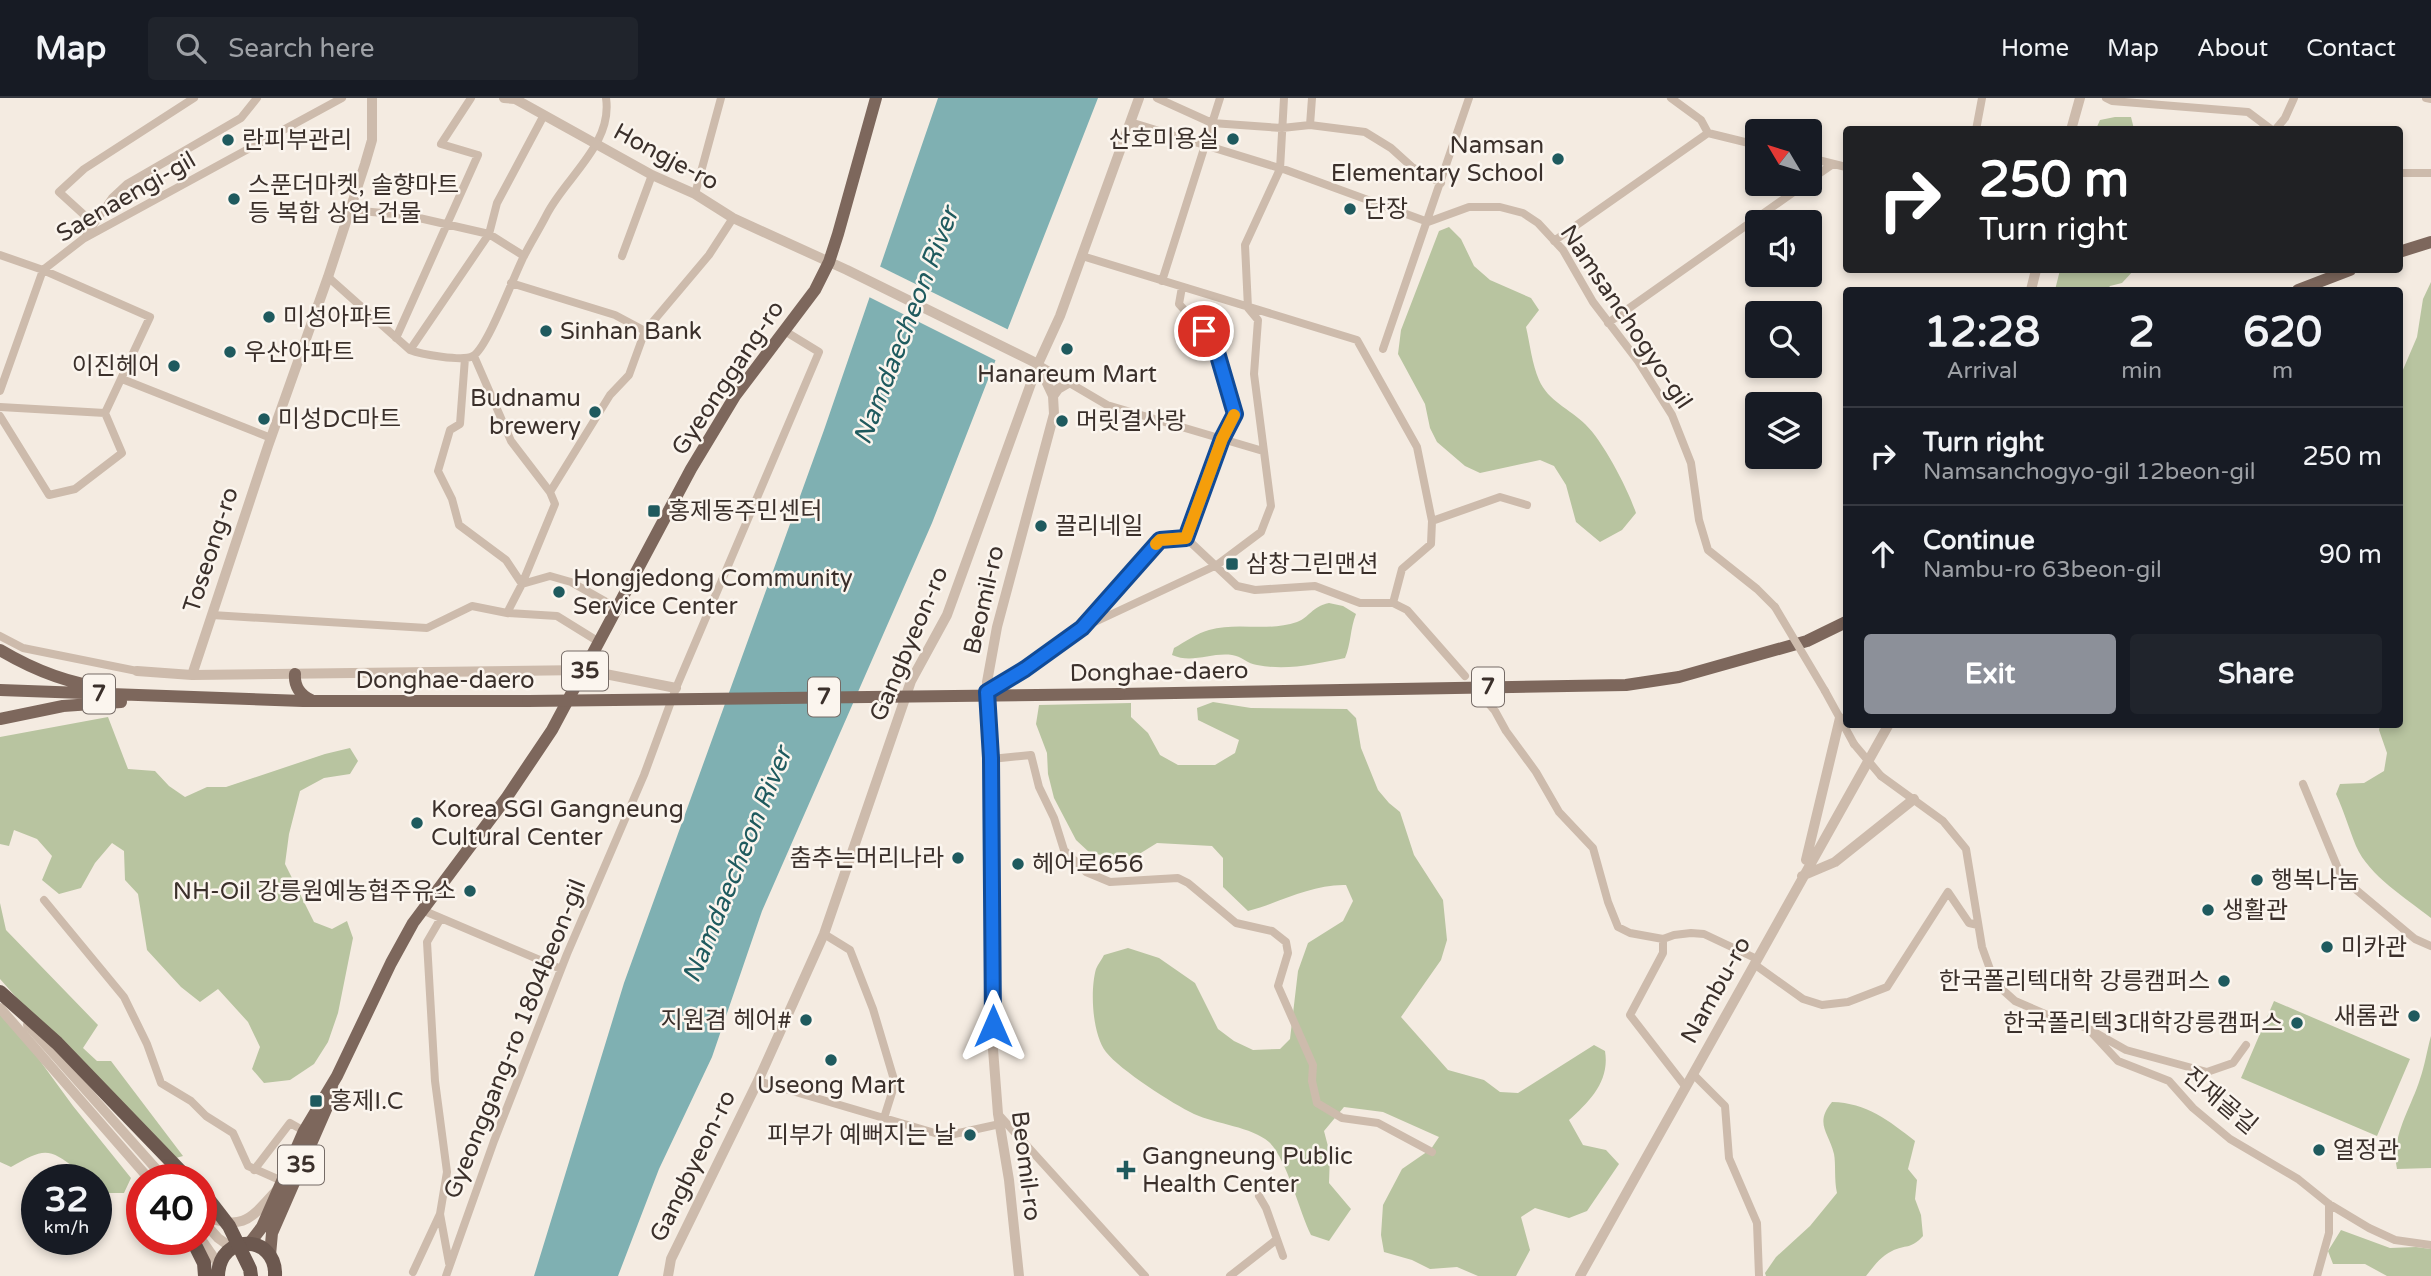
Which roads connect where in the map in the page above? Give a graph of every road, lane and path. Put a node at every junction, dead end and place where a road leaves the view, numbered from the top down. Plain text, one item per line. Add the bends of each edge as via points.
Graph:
1 (194, 98) edge
2 (257, 98) edge
3 (342, 98) edge
4 (372, 98) edge
5 (471, 98) edge
6 (504, 98) edge
7 (606, 98) edge
8 (721, 98) edge
9 (876, 98) edge
10 (1139, 98) edge
11 (1157, 98) edge
12 (1220, 98) edge
13 (1284, 98) edge
14 (1312, 98) edge
15 (1469, 98) edge
16 (1671, 98) edge
17 (1982, 98) edge
18 (2080, 98) edge
19 (2106, 98) edge
20 (2294, 98) edge
21 (544, 115) junction
22 (1130, 122) junction
23 (1212, 123) junction
24 (1310, 125) junction
25 (1977, 126) edge
26 (2072, 126) edge
27 (2268, 126) edge
28 (2278, 126) edge
29 (1282, 128) junction
30 (1708, 133) junction
31 (1745, 142) edge
32 (597, 144) junction
33 (1205, 145) junction
34 (1822, 161) edge
35 (1833, 164) junction
36 (1843, 166) edge
37 (1280, 169) junction
38 (1822, 172) edge
39 (2403, 173) edge
40 (2431, 173) edge
41 (652, 175) junction
42 (1441, 183) junction
43 (695, 194) junction
44 (1788, 196) edge
45 (349, 210) junction
46 (733, 218) junction
47 (1428, 222) junction
48 (93, 223) junction
49 (447, 225) junction
50 (489, 234) junction
51 (83, 239) junction
52 (1555, 241) junction
53 (2431, 242) edge
54 (2403, 251) edge
55 (0, 255) edge
56 (524, 256) junction
57 (622, 256) dead end
58 (1082, 256) junction
59 (829, 262) junction
60 (43, 270) junction
61 (2342, 273) edge
62 (328, 277) junction
63 (1162, 281) junction
64 (511, 283) junction
65 (1182, 287) junction
66 (2306, 287) edge
67 (1248, 308) junction
68 (1608, 323) junction
69 (783, 330) junction
70 (645, 331) junction
71 (396, 338) junction
72 (1383, 349) dead end
73 (410, 350) junction
74 (469, 357) junction
75 (1036, 363) junction
76 (122, 379) junction
77 (1070, 382) junction
78 (0, 391) edge
79 (1053, 396) junction
80 (0, 407) edge
81 (105, 413) junction
82 (0, 416) edge
83 (271, 438) junction
84 (1222, 439) junction
85 (1263, 451) junction
86 (550, 492) junction
87 (1527, 505) dead end
88 (1432, 521) junction
89 (1186, 538) junction
90 (1217, 565) junction
91 (522, 584) junction
92 (1393, 603) junction
93 (617, 608) junction
94 (507, 613) junction
95 (212, 615) junction
96 (1843, 624) edge
97 (1082, 628) junction
98 (0, 636) edge
99 (599, 642) junction
100 (0, 650) edge
101 (585, 670) junction
102 (136, 671) joint
103 (295, 674) junction
104 (192, 675) junction
105 (1465, 676) dead end
106 (676, 688) junction
107 (0, 690) edge
108 (987, 692) junction
109 (1482, 696) dead end
110 (183, 698) junction
111 (198, 698) junction
112 (312, 701) junction
113 (1840, 718) junction
114 (0, 719) edge
115 (1843, 724) edge
116 (1845, 728) edge
117 (1887, 728) edge
118 (991, 758) junction
119 (2302, 784) dead end
120 (1914, 799) junction
121 (1802, 876) junction
122 (44, 900) dead end
123 (422, 910) junction
124 (441, 918) junction
125 (1978, 925) junction
126 (824, 934) junction
127 (1663, 939) junction
128 (2431, 946) edge
129 (1756, 961) junction
130 (561, 969) junction
131 (0, 993) edge
132 (0, 1009) edge
133 (2087, 1028) junction
134 (2246, 1045) dead end
135 (1693, 1074) junction
136 (337, 1076) junction
137 (758, 1081) junction
138 (1685, 1086) junction
139 (884, 1118) junction
140 (999, 1119) junction
141 (304, 1131) junction
142 (1432, 1152) dead end
143 (136, 1164) edge
144 (152, 1164) edge
145 (174, 1164) edge
146 (254, 1170) junction
147 (281, 1184) junction
148 (1259, 1196) dead end
149 (2329, 1204) junction
150 (217, 1210) edge
151 (440, 1214) junction
152 (217, 1221) edge
153 (217, 1237) edge
154 (1276, 1240) junction
155 (249, 1244) junction
156 (2429, 1244) edge
157 (232, 1248) junction
158 (200, 1255) edge
159 (210, 1255) edge
160 (270, 1255) junction
161 (1283, 1256) dead end
162 (449, 1265) junction
163 (218, 1271) edge
164 (413, 1272) dead end
165 (277, 1275) edge
166 (205, 1276) edge
167 (251, 1276) edge
168 (446, 1276) edge
169 (668, 1276) edge
170 (1019, 1276) edge
171 (1145, 1276) edge
172 (1230, 1276) edge
173 (1580, 1276) edge
174 (1759, 1276) edge
175 (2317, 1276) edge

1 - 48 street via 84,169 59,192
2 - 48 street via 241,118 127,184
3 - 51 street, Saenaengi-gil
4 - 45 street, Toseong-ro via 372,141
5 - 49 street via 441,144 478,155
6 - 21 street, Hongje-ro
7 - 32 street via 608,111
8 - 43 street
9 - 59 main road, Gyeonggang-ro / 35
10 - 22 street, Gangbyeon-ro
11 - 23 street
12 - 23 street
13 - 29 street
14 - 24 street
15 - 42 street
16 - 30 street via 1701,120
17 - 25 street
18 - 26 street
19 - 27 street via 2248,112
20 - 28 street
21 - 32 street, Hongje-ro
21 - 50 street via 497,203
22 - 33 street
22 - 58 street, Gangbyeon-ro
23 - 29 street
23 - 33 street
24 - 29 street
24 - 42 street via 1365,132
29 - 37 street
30 - 31 street
30 - 52 street
32 - 41 street, Hongje-ro
32 - 56 street via 553,202
33 - 37 street
33 - 63 street
34 - 35 street
35 - 36 street
35 - 38 street
37 - 47 street
37 - 67 street via 1245,246
39 - 40 street
41 - 43 street, Hongje-ro
41 - 57 street
42 - 47 street
43 - 46 street, Hongje-ro
44 - 68 street
45 - 49 street via 406,215
45 - 62 street, Toseong-ro
46 - 59 street, Hongje-ro
46 - 70 street, Hongje-ro via 709,255
47 - 52 street, Namsanchogyo-gil via 1469,207 1500,207 1523,213
47 - 72 street
48 - 51 street
49 - 50 street
49 - 71 street
50 - 56 street
50 - 73 street
51 - 60 street, Saenaengi-gil
52 - 68 street, Namsanchogyo-gil
53 - 54 main road
55 - 60 street
56 - 64 street
58 - 63 street
58 - 75 street, Gangbyeon-ro
59 - 69 main road, Gyeonggang-ro / 35 via 815,290
59 - 75 street, Hongje-ro
60 - 76 street via 150,317
60 - 78 street, Saenaengi-gil
61 - 66 main road
62 - 71 street
62 - 83 street, Toseong-ro
63 - 65 street
64 - 70 street via 615,315
64 - 74 street via 483,343
65 - 67 street
65 - 84 street via 1179,304 1214,342 1226,378 1235,414
67 - 85 street via 1258,320 1254,374
67 - 88 street via 1357,340 1417,447
68 - 113 street, Namsanchogyo-gil, bridge via 1672,415 1691,463 1708,550 1775,607
69 - 93 main road, Gyeonggang-ro / 35 via 735,396 691,469
69 - 106 street, Gyeonggang-ro 1804beon-gil via 819,352
70 - 86 street via 629,375 610,395
71 - 73 street
73 - 74 street
74 - 86 street via 511,441
74 - 91 street via 460,424 450,429 439,471 459,525 506,560
75 - 77 street
75 - 79 street
75 - 126 street, Gangbyeon-ro via 947,615 911,681
76 - 81 street
76 - 83 street
77 - 79 street
77 - 84 street via 1107,405
79 - 108 street, Beomil-ro via 1054,414 997,626
80 - 81 street
81 - 82 street via 121,453 75,489 49,495
83 - 95 street, Toseong-ro
84 - 85 street
84 - 89 street
85 - 90 street via 1271,506 1261,533
86 - 91 street via 555,504
87 - 88 street via 1500,497
88 - 92 street via 1431,544 1402,569
89 - 90 street
89 - 97 street via 1160,540
90 - 92 street via 1237,586 1255,590 1315,586 1360,603
90 - 97 street
91 - 93 street via 550,576 571,582
91 - 94 street
92 - 105 street via 1407,610
93 - 99 main road, Gyeonggang-ro / 35
94 - 95 street via 472,606 427,628
94 - 99 street via 557,615
95 - 104 street, Toseong-ro
96 - 112 main road, Donghae-daero / 7, bridge via 1807,642 1679,677 1626,685
97 - 108 street
98 - 102 street via 23,648
99 - 101 main road, Gyeonggang-ro / 35
100 - 110 main road via 64,679
101 - 103 street
101 - 106 street
101 - 123 main road, Gyeonggang-ro / 35 via 507,797
102 - 104 street
103 - 104 street
103 - 112 main road via 298,690
106 - 130 street, Gyeonggang-ro 1804beon-gil
107 - 110 main road, Donghae-daero / 7
108 - 118 street, Beomil-ro
109 - 127 street via 1559,812 1593,848 1618,927
110 - 111 main road, Donghae-daero / 7
111 - 112 main road, Donghae-daero / 7
111 - 114 main road via 63,706
113 - 115 street, Namsanchogyo-gil, bridge
113 - 121 street
116 - 120 street, Namsanchogyo-gil, bridge via 1881,776
117 - 121 street, Nambu-ro
118 - 140 street, Beomil-ro via 993,1049
118 - 142 street via 1031,755 1064,850 1086,872 1110,882 1178,878 1236,923 1272,931 1286,943 1288,953 1278,986 1313,1065 1317,1103 1342,1118 1378,1123
119 - 128 street via 2342,878 2415,939
120 - 121 street via 1835,862
120 - 125 street, Namsanchogyo-gil via 1942,821 1966,849
121 - 129 street, Nambu-ro
122 - 146 street via 124,996 162,1083 233,1133
123 - 124 street
123 - 136 main road, Gyeonggang-ro / 35
124 - 130 street
124 - 151 street via 427,942 435,1081 447,1172
125 - 129 street via 1969,923 1948,892 1887,988 1848,1002 1822,1006 1803,999
125 - 133 street, Namsanchogyo-gil via 1995,983 2015,1001
126 - 137 street, Gangbyeon-ro
126 - 139 street via 850,950 873,1009 895,1083
127 - 129 street via 1704,934
127 - 138 street via 1663,953 1630,1015
129 - 135 street, Nambu-ro
130 - 162 street, Gyeonggang-ro 1804beon-gil
131 - 144 street
131 - 145 highway via 57,1043
132 - 143 street
133 - 134 street, Namsanchogyo-gil via 2126,1050 2207,1072 2233,1063
133 - 149 street, 진재골길 via 2118,1062 2169,1081 2230,1139 2298,1179
135 - 138 street, Nambu-ro
135 - 174 street via 1725,1106 1729,1158 1757,1223
136 - 141 main road, Gyeonggang-ro / 35
136 - 160 main road, Gyeonggang-ro / 35 via 333,1098 272,1233
137 - 139 street
137 - 169 street, Gangbyeon-ro via 671,1259
138 - 173 street, Nambu-ro
139 - 140 street via 945,1136
140 - 170 street, Beomil-ro
140 - 171 street
141 - 146 street via 290,1123
141 - 147 main road, Gyeonggang-ro / 35
146 - 147 street
147 - 152 street via 253,1217 238,1224
147 - 155 main road, Gyeonggang-ro / 35
148 - 154 street
149 - 156 street, 진재골길 via 2395,1240
149 - 175 street via 2329,1233
150 - 167 highway, bridge
151 - 162 street
151 - 164 street
153 - 157 street
154 - 161 street
154 - 172 street
155 - 157 highway
155 - 160 highway
157 - 163 highway via 222,1256
158 - 166 highway
159 - 163 street
160 - 165 highway
162 - 168 street, Gyeonggang-ro 1804beon-gil

